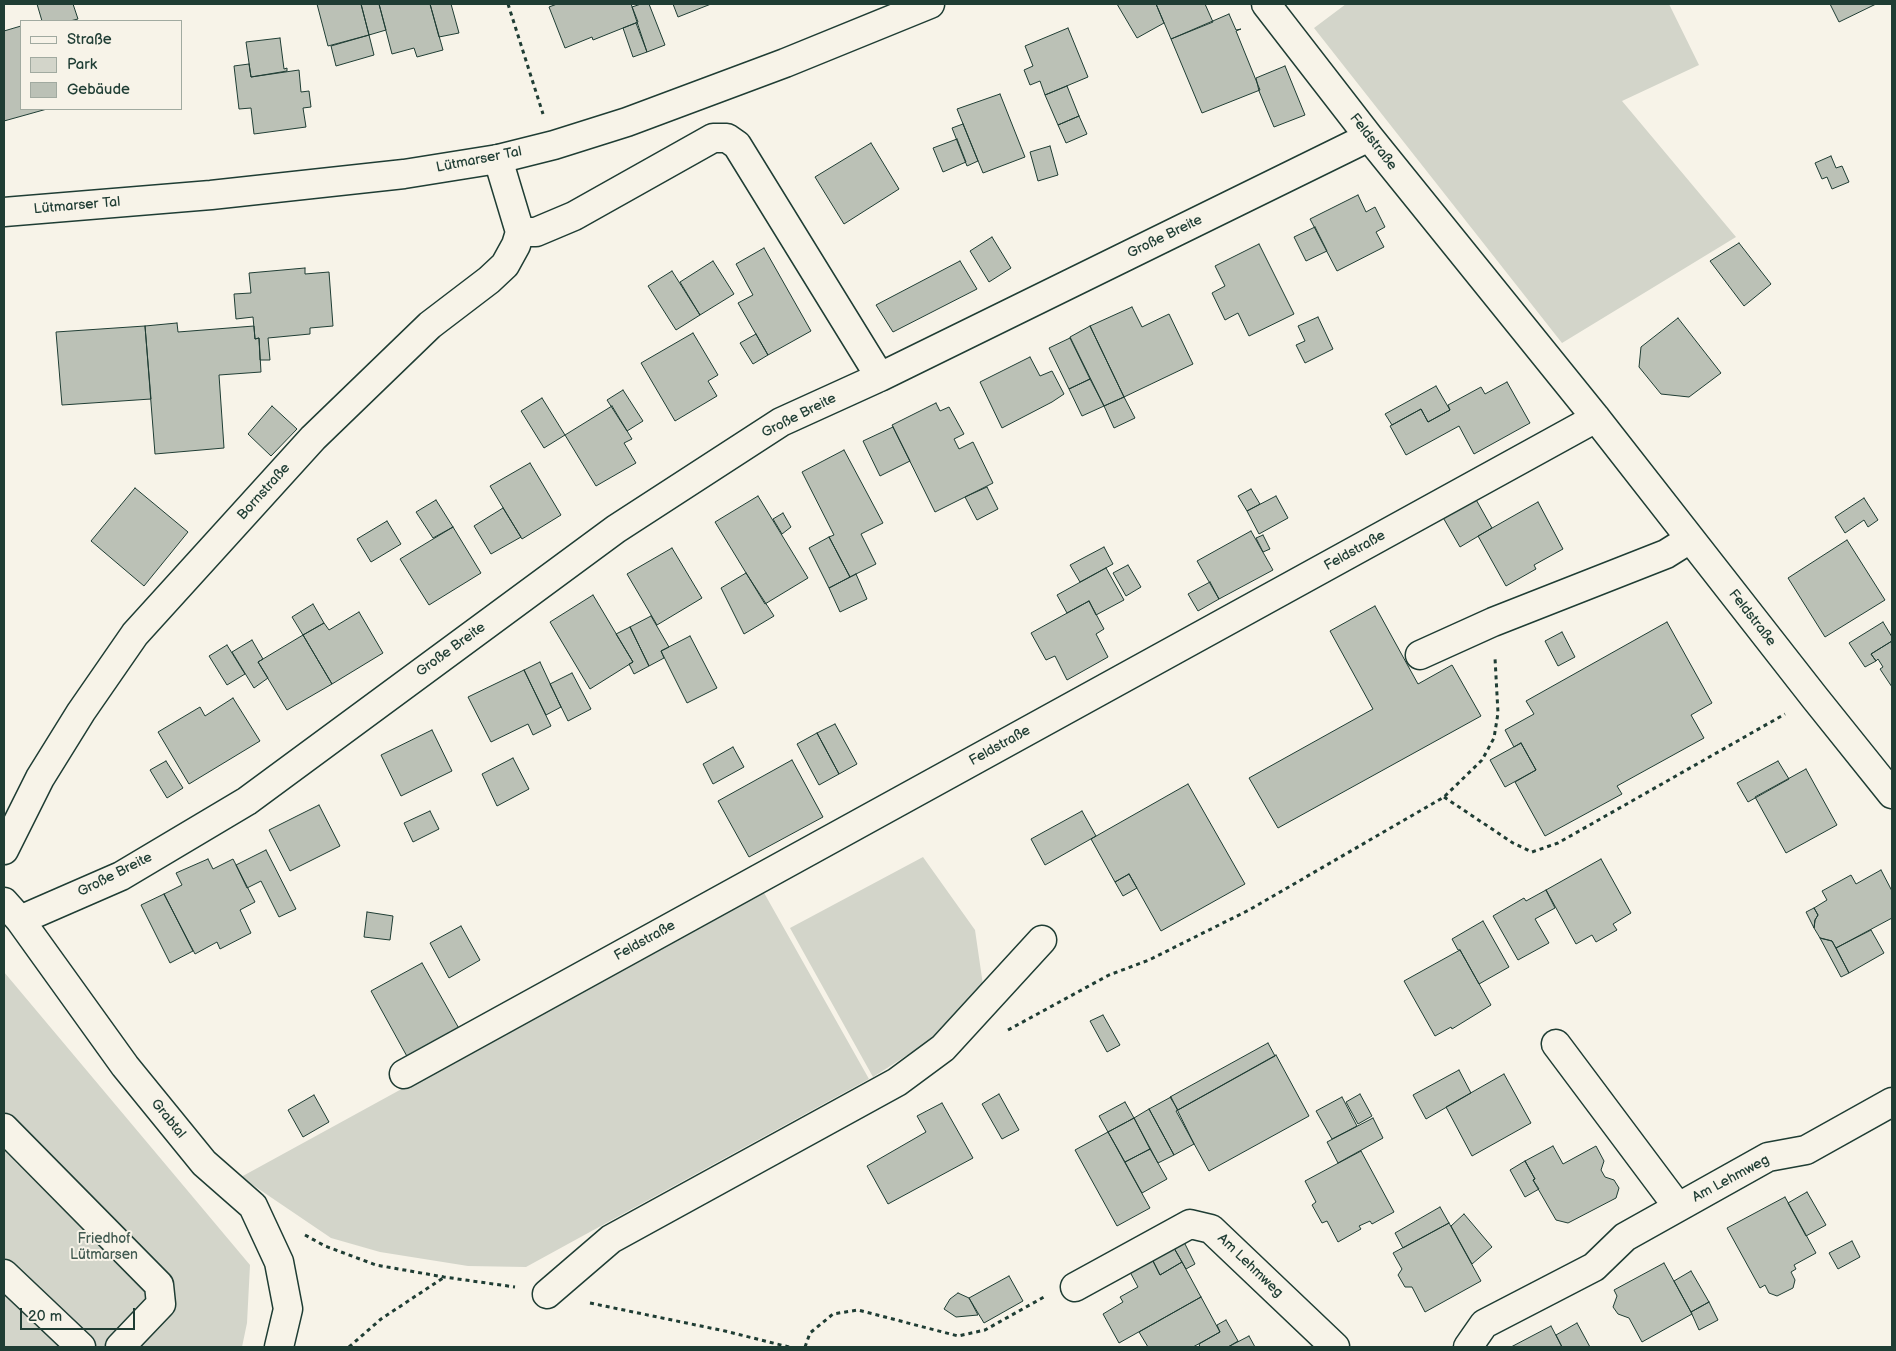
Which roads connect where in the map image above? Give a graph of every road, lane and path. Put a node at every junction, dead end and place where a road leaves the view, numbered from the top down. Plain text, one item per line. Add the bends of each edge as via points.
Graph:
1 (508, 4) edge
2 (930, 4) edge
3 (1266, 4) edge
4 (1369, 137) junction
5 (554, 145) junction
6 (498, 159) junction
7 (4, 212) edge
8 (520, 232) junction
9 (880, 377) junction
10 (1596, 418) junction
11 (1690, 539) junction
12 (1493, 622) junction
13 (1420, 655) dead end
14 (1815, 698) junction
15 (1892, 794) edge
16 (1444, 797) junction
17 (4, 850) edge
18 (12, 911) edge
19 (1042, 940) dead end
20 (1004, 1031) dead end
21 (1556, 1044) dead end
22 (404, 1074) dead end
23 (1892, 1102) edge
24 (4, 1128) edge
25 (1678, 1207) junction
26 (4, 1274) edge
27 (444, 1277) dead end
28 (1075, 1287) joint
29 (547, 1294) dead end
30 (81, 1347) edge
31 (120, 1347) edge
32 (279, 1347) edge
33 (349, 1347) edge
34 (805, 1347) edge
35 (1336, 1347) edge
36 (1468, 1347) edge

1 - 5 path
2 - 5 street, Lütmarser Tal via 692,98
3 - 4 street, Feldstraße
4 - 9 street, Große Breite
4 - 10 street, Feldstraße
5 - 6 street, Lütmarser Tal
6 - 7 street, Lütmarser Tal via 404,174 221,194
6 - 8 street
8 - 9 street via 536,232 574,216 713,138 727,138 737,145
8 - 17 street, Bornstraße via 506,265 430,325 313,438 135,634 80,712 40,778
9 - 18 street, Große Breite via 781,422 616,530 247,801 121,876
10 - 11 street, Feldstraße
10 - 22 street, Feldstraße
11 - 12 street via 1666,554
11 - 14 street, Feldstraße
12 - 13 street
12 - 16 path via 1498,713 1494,738 1482,760
14 - 15 street, Feldstraße
14 - 16 path via 1558,843 1532,852
16 - 20 path via 1249,910 1149,960 1109,975
18 - 32 street, Grabtal via 125,1066 198,1156 253,1206 279,1262 288,1309
19 - 29 street via 943,1048 896,1082 612,1239
21 - 25 street, Am Lehmweg
23 - 25 street, Am Lehmweg via 1806,1150 1768,1157
24 - 31 street via 159,1285 161,1304
25 - 36 street, Am Lehmweg via 1625,1237 1594,1267 1484,1324
26 - 30 street
27 - 33 path via 380,1319
28 - 34 path via 1055,1291 985,1330 958,1336 858,1310 833,1314 810,1333
28 - 35 street, Am Lehmweg via 1190,1224 1211,1229

